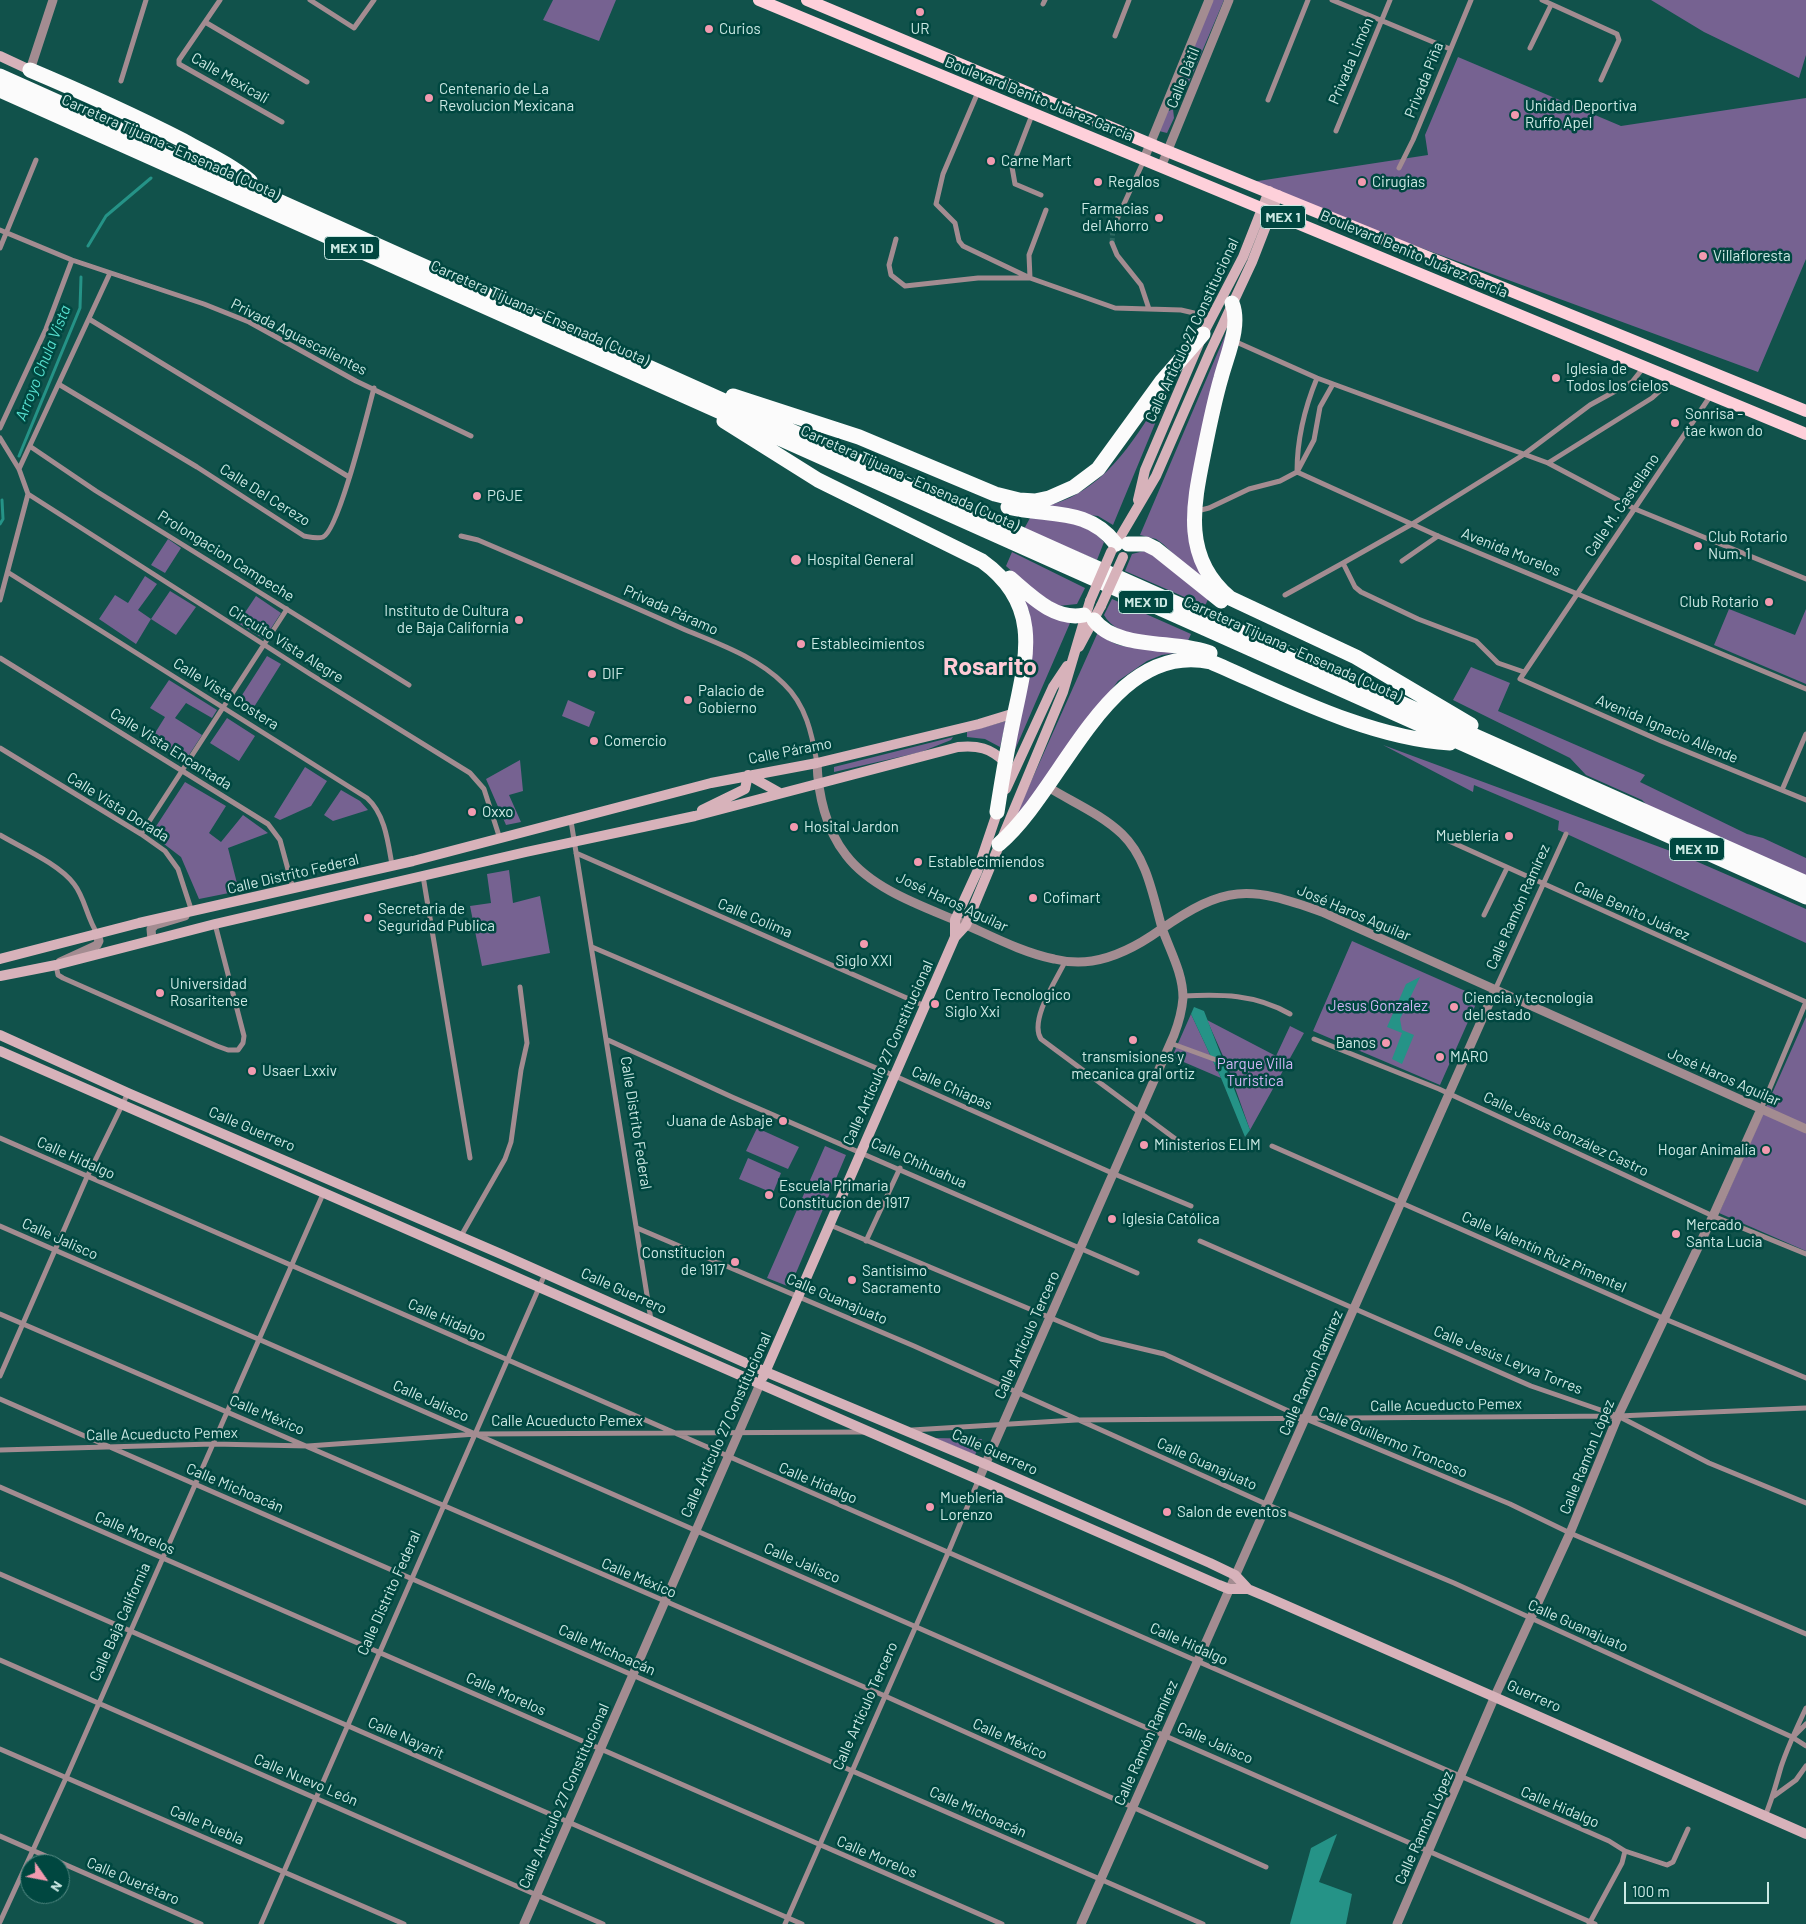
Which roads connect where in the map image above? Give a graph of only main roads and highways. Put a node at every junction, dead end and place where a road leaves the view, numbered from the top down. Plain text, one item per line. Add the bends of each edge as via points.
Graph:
1 (759, 0) edge
2 (807, 0) edge
3 (0, 56) edge
4 (30, 70) joint
5 (0, 76) edge
6 (0, 90) edge
7 (1274, 193) junction
8 (266, 194) junction
9 (1267, 211) junction
10 (1232, 303) junction
11 (1597, 326) junction
12 (1207, 328) junction
13 (1558, 331) junction
14 (706, 399) junction
15 (1806, 411) edge
16 (817, 423) junction
17 (1806, 434) edge
18 (818, 480) junction
19 (1135, 511) junction
20 (1120, 549) junction
21 (1089, 612) junction
22 (1072, 659) junction
23 (1393, 679) junction
24 (1015, 712) junction
25 (1397, 735) junction
26 (1494, 743) junction
27 (1461, 744) junction
28 (1005, 762) junction
29 (748, 775) junction
30 (780, 793) junction
31 (997, 812) junction
32 (695, 816) junction
33 (571, 821) joint
34 (999, 844) junction
35 (1806, 882) edge
36 (1806, 897) edge
37 (955, 937) junction
38 (0, 959) edge
39 (0, 976) edge
40 (0, 1035) edge
41 (0, 1051) edge
42 (766, 1372) junction
43 (760, 1384) junction
44 (1235, 1575) joint
45 (1229, 1589) joint
46 (1248, 1589) junction
47 (1806, 1834) edge

1 - 9 main road, Boulevard Benito Juárez García / MEX 1
2 - 7 main road, Boulevard Benito Juárez García / MEX 1
3 - 4 main road
4 - 8 highway via 110,104 231,166
5 - 8 highway, Carretera Tijuana - Ensenada (Cuota) / MEX 1D
6 - 14 highway, Carretera Tijuana - Ensenada (Cuota) / MEX 1D
7 - 9 main road, Calle Artículo 27 Constitucional
7 - 11 main road, Boulevard Benito Juárez García / MEX 1
8 - 14 highway, Carretera Tijuana - Ensenada (Cuota) / MEX 1D
9 - 10 main road, Calle Artículo 27 Constitucional
9 - 12 main road, Calle Artículo 27 Constitucional
9 - 13 main road, Boulevard Benito Juárez García / MEX 1
10 - 19 main road, Calle Artículo 27 Constitucional via 1156,476
10 - 23 highway via 1236,315 1232,340 1215,398 1194,511 1193,526 1198,550 1223,592
11 - 13 main road via 1580,335
11 - 15 main road, Boulevard Benito Juárez García / MEX 1
12 - 16 highway via 1162,381 1098,469 1074,487 1049,498 1019,500 995,494
12 - 19 main road, Calle Artículo 27 Constitucional via 1145,470
13 - 17 main road, Boulevard Benito Juárez García / MEX 1
14 - 16 highway via 747,400
14 - 18 highway via 739,431
14 - 26 highway, Carretera Tijuana - Ensenada (Cuota) / MEX 1D
14 - 27 highway, Carretera Tijuana - Ensenada (Cuota) / MEX 1D
16 - 20 highway via 1002,506 1089,520 1100,526
18 - 21 highway via 855,493 977,552 1055,612 1067,617
18 - 24 highway via 982,561 1008,584 1021,608 1027,647
19 - 20 main road, Calle Artículo 27 Constitucional
20 - 21 main road, Calle Artículo 27 Constitucional, bridge
20 - 21 main road, Calle Artículo 27 Constitucional, bridge via 1101,606
20 - 23 highway via 1146,544 1221,601 1244,614
21 - 22 main road, Calle Artículo 27 Constitucional
21 - 25 highway via 1105,633 1202,650 1368,719
22 - 31 main road, Calle Artículo 27 Constitucional via 1053,687
22 - 34 main road, Calle Artículo 27 Constitucional via 1063,692
23 - 26 highway via 1467,722
24 - 28 highway
24 - 29 main road, Calle Páramo via 979,724 817,763
25 - 27 highway
25 - 34 highway via 1312,705 1211,662 1195,658 1171,660 1147,670 1115,694 1026,819
26 - 35 highway, Carretera Tijuana - Ensenada (Cuota) / MEX 1D
27 - 36 highway, Carretera Tijuana - Ensenada (Cuota) / MEX 1D
28 - 30 main road via 980,746 958,747
28 - 31 highway
29 - 30 main road
29 - 32 main road via 745,789
29 - 33 main road, Calle Páramo
30 - 32 main road
31 - 37 main road, Calle Artículo 27 Constitucional via 977,872 956,920
32 - 39 main road, Calle Distrito Federal via 423,876
33 - 38 main road, Calle Distrito Federal
34 - 37 main road, Calle Artículo 27 Constitucional via 966,925
37 - 42 main road, Calle Artículo 27 Constitucional
40 - 42 main road, Calle Guerrero
41 - 43 main road, Calle Guerrero
42 - 43 main road, Calle Artículo 27 Constitucional
42 - 44 main road, Calle Guerrero via 986,1464
43 - 45 main road, Calle Guerrero
44 - 46 main road, Guerrero
45 - 46 main road, Guerrero
46 - 47 main road, Guerrero

